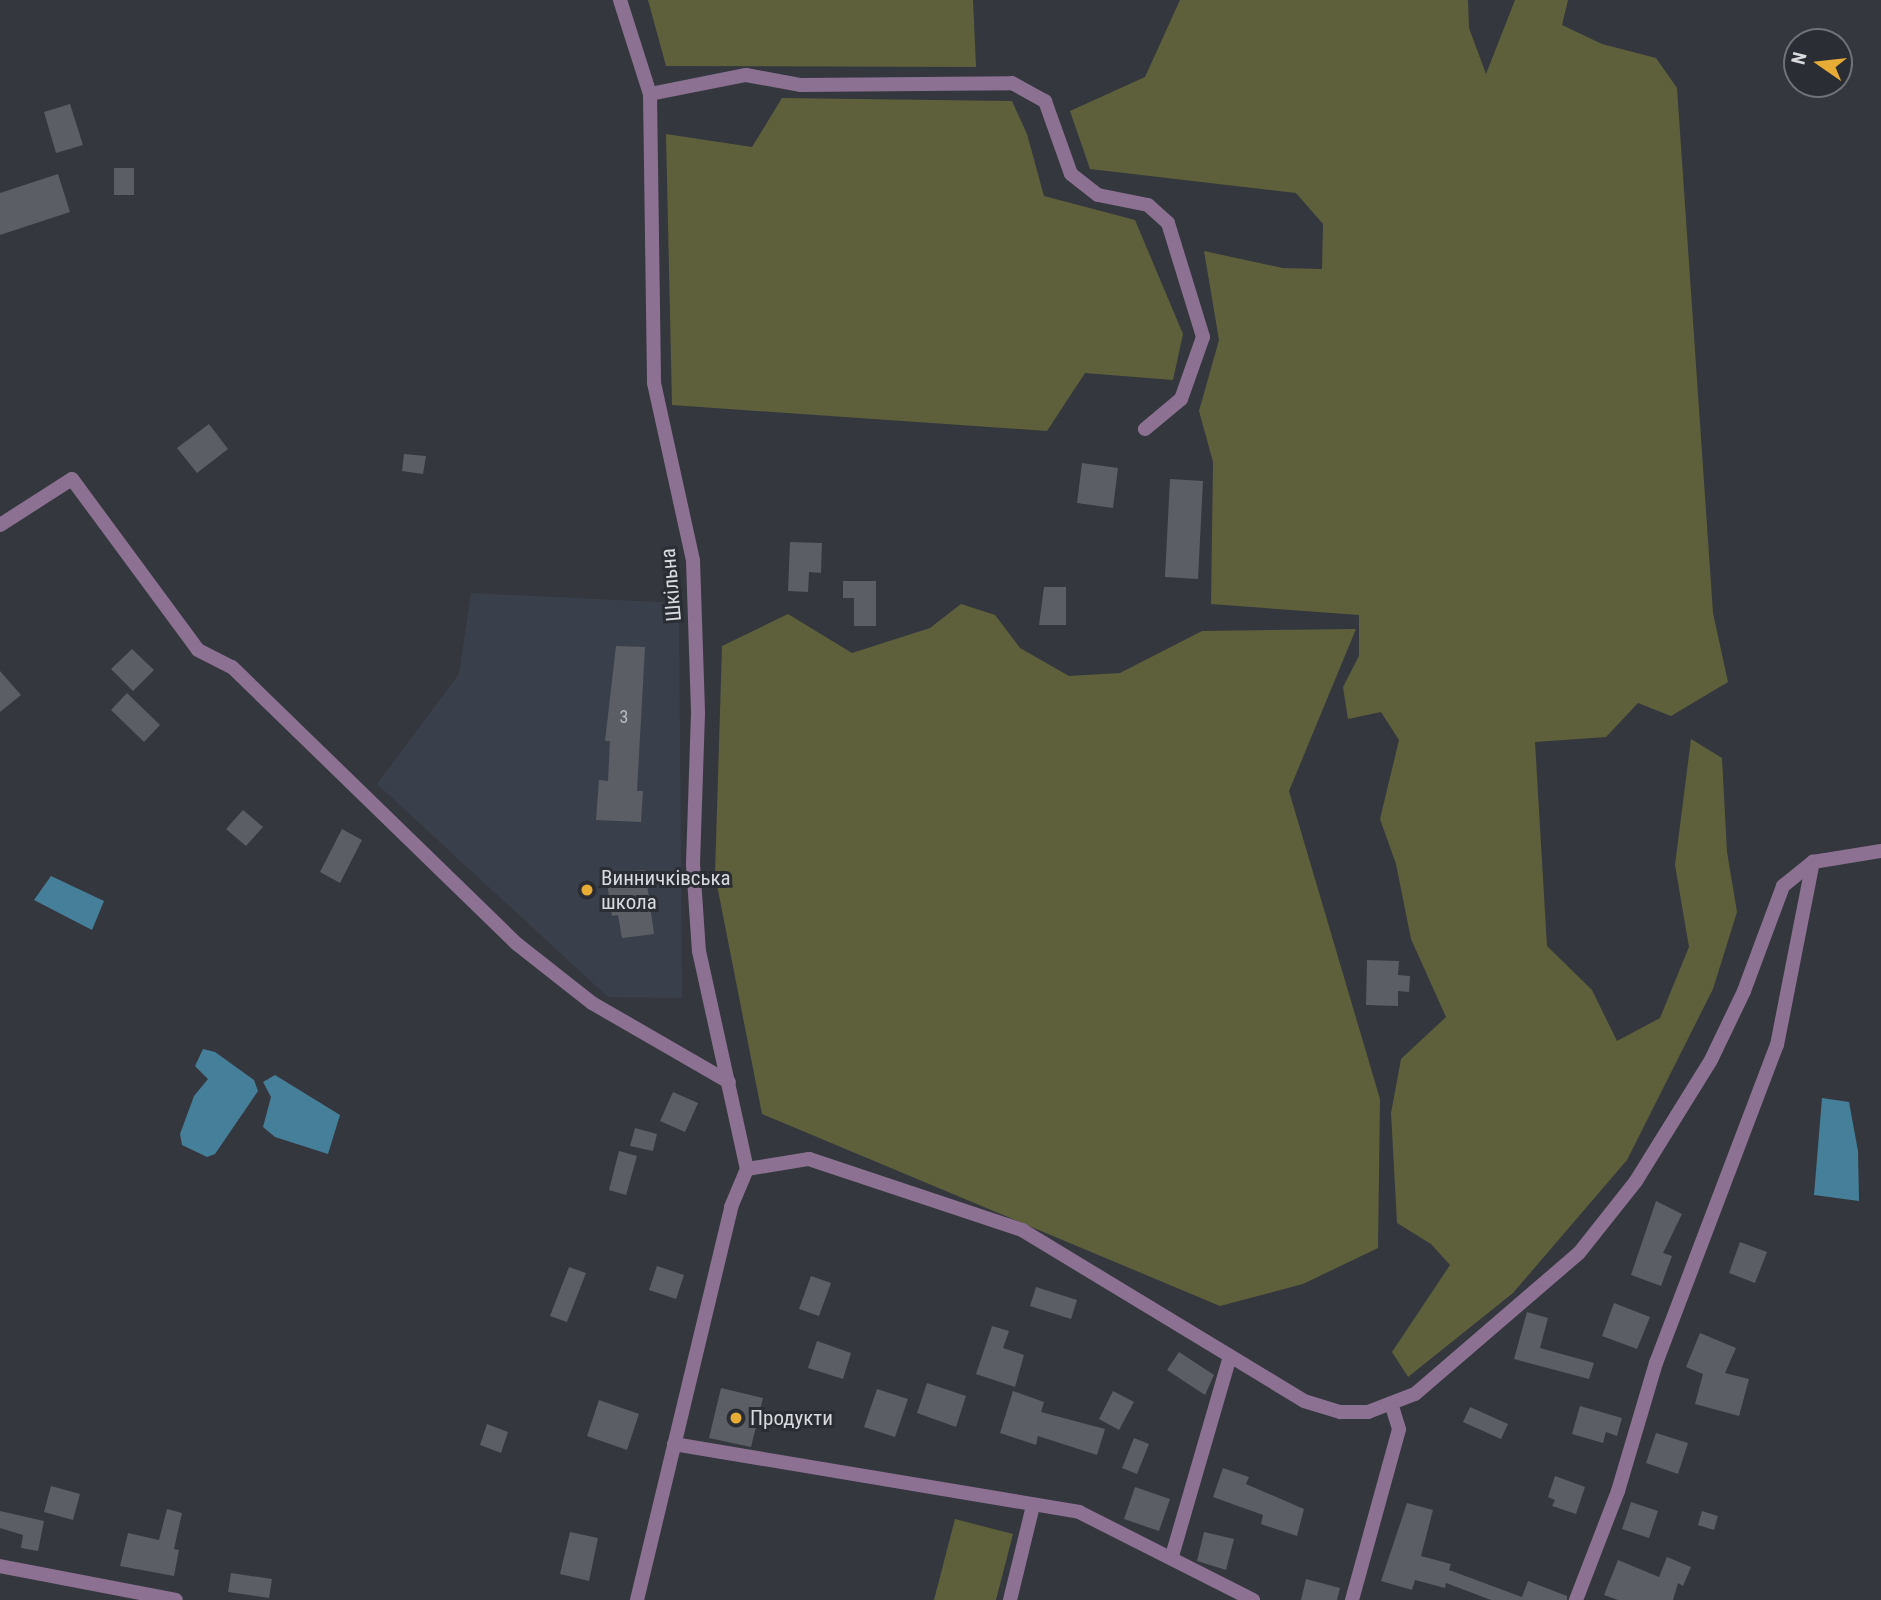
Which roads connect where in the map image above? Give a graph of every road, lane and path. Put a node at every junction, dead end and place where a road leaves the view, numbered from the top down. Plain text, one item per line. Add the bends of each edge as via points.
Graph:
1 (620, 0) edge
2 (650, 94) junction
3 (1145, 429) dead end
4 (0, 525) edge
5 (1881, 851) edge
6 (1813, 862) junction
7 (729, 1082) junction
8 (747, 1170) junction
9 (1230, 1356) junction
10 (1391, 1403) junction
11 (674, 1444) junction
12 (1033, 1506) junction
13 (1172, 1556) junction
14 (0, 1566) edge
15 (176, 1600) edge
16 (637, 1600) edge
17 (1010, 1600) edge
18 (1252, 1600) edge
19 (1352, 1600) edge
20 (1576, 1600) edge

1 - 2 street, Шкільна
2 - 3 street via 746,75 801,85 1012,83 1045,101 1071,174 1098,195 1148,205 1168,223 1203,337 1181,399
2 - 7 street, Шкільна via 654,383 693,560 698,713 693,864 699,951
4 - 7 street via 72,479 198,650 232,667 517,944 592,1003
5 - 6 street
6 - 10 street via 1783,886 1744,991 1711,1060 1636,1181 1579,1253 1415,1394
6 - 20 street via 1777,1045 1656,1363 1618,1492
7 - 8 street, Шкільна
8 - 9 street via 809,1159 1022,1230
8 - 11 street via 731,1207
9 - 10 street via 1304,1401 1340,1412 1368,1412
9 - 13 street
10 - 19 street via 1399,1429
11 - 12 street
11 - 16 street
12 - 13 street via 1079,1512
12 - 17 street
13 - 18 street
14 - 15 street

